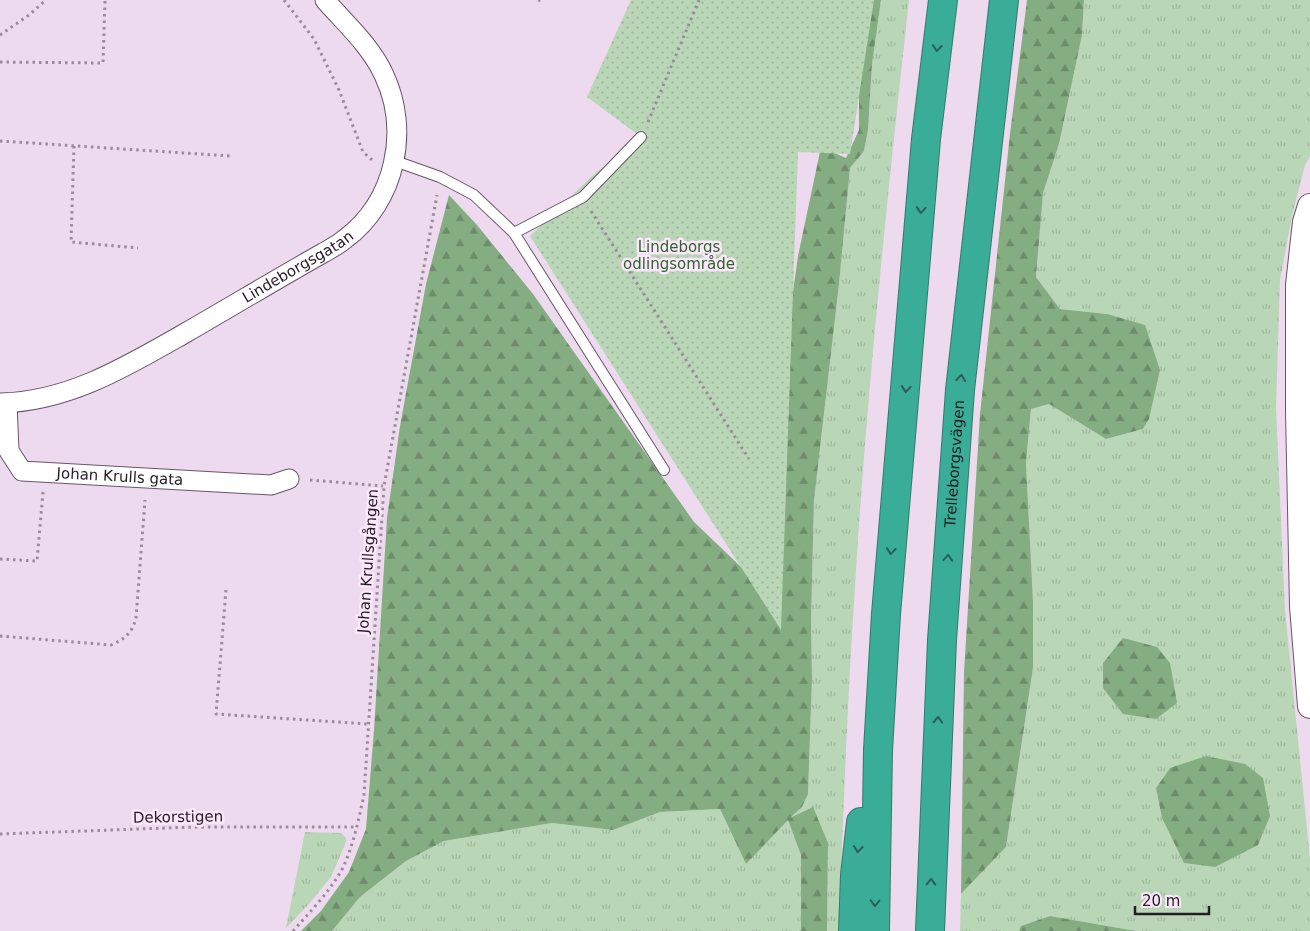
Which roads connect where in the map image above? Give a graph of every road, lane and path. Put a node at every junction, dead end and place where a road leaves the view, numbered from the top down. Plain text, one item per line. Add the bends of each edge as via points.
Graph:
1 (46, 0) edge
2 (105, 0) edge
3 (284, 0) edge
4 (325, 0) edge
5 (699, 0) edge
6 (943, 0) edge
7 (1004, 0) edge
8 (0, 35) edge
9 (0, 62) edge
10 (642, 136) joint
11 (0, 141) edge
12 (74, 146) junction
13 (231, 156) dead end
14 (395, 161) junction
15 (440, 177) junction
16 (583, 198) junction
17 (1310, 206) edge
18 (514, 233) junction
19 (138, 248) dead end
20 (3, 403) edge
21 (749, 459) dead end
22 (664, 470) dead end
23 (45, 472) junction
24 (146, 477) junction
25 (289, 479) joint
26 (384, 486) junction
27 (0, 559) edge
28 (226, 590) dead end
29 (0, 636) edge
30 (1310, 706) edge
31 (368, 724) junction
32 (878, 750) junction
33 (357, 827) junction
34 (0, 834) edge
35 (293, 931) edge
36 (853, 931) edge
37 (875, 931) edge
38 (930, 931) edge

1 - 8 path
2 - 9 path via 103,63
3 - 14 path via 314,39 339,90 363,152 372,160
4 - 14 street, Lindeborgsgatan via 370,52 384,74 397,120
5 - 10 path
6 -> 32 highway via 926,139 886,614
38 -> 7 highway, Trelleborgsvägen via 942,640 960,390
10 - 16 lane
11 - 12 path
12 - 13 path
12 - 19 path via 71,242
14 - 15 lane
14 - 20 street, Lindeborgsgatan via 379,200 364,221 346,239 323,254 91,383 40,398
15 - 18 lane via 474,195
15 - 26 path, Johan Krullsgången
16 - 18 lane
16 - 21 path
17 - 30 street via 1305,222 1298,285 1298,411 1302,606
18 - 22 lane
20 - 23 street, Johan Krulls gata via 9,451 22,470
23 - 24 street, Johan Krulls gata
23 - 27 path via 37,561
24 - 25 street, Johan Krulls gata via 270,485
24 - 29 path via 133,629 111,645
25 - 26 path
26 - 31 path, Johan Krullsgången
28 - 31 path via 216,714
31 - 33 path, Johan Krullsgången via 364,796
32 -> 36 highway via 862,805
32 -> 37 highway
33 - 34 path, Dekorstigen via 194,827
33 - 35 path, Johan Krullsgången via 345,865

